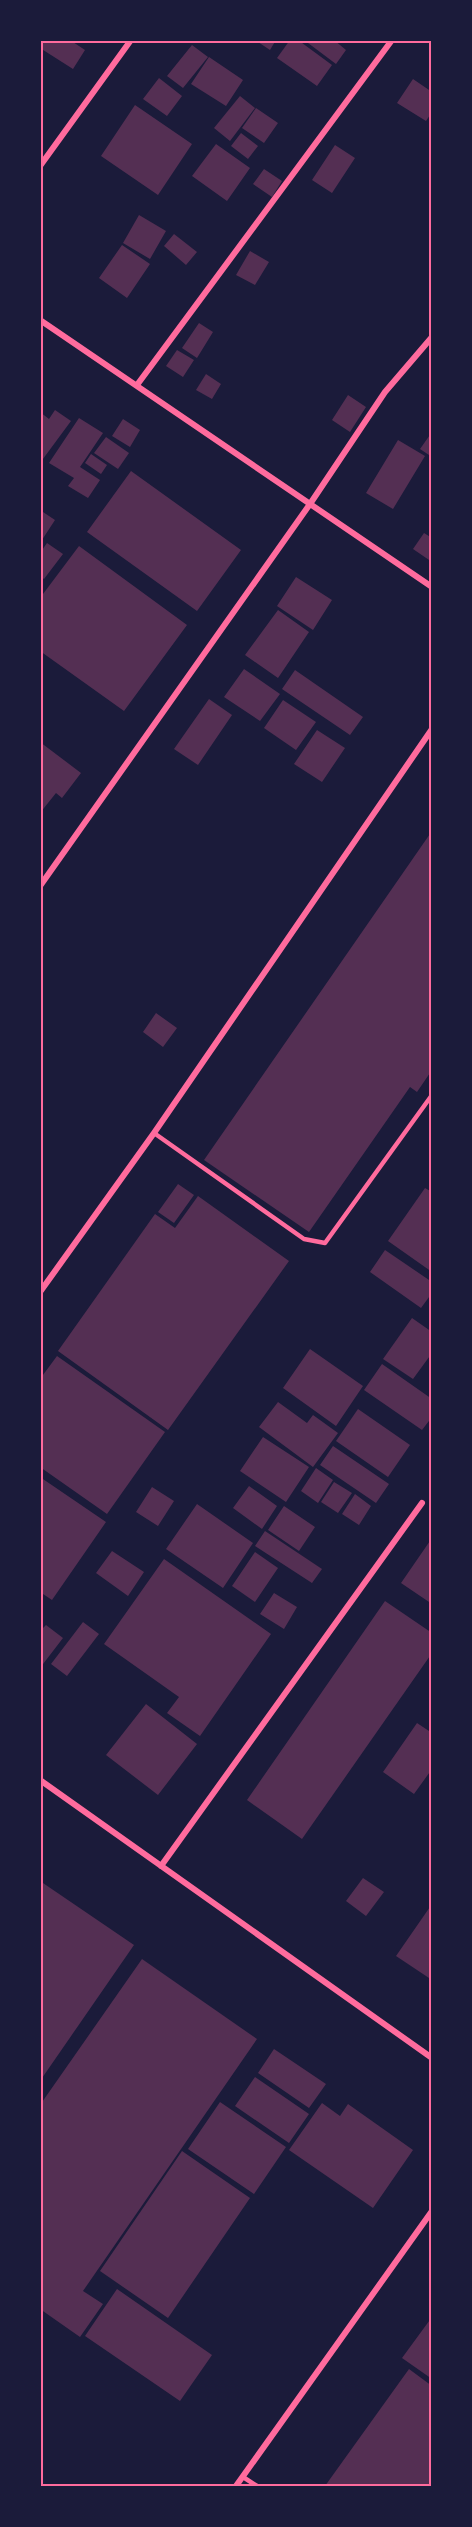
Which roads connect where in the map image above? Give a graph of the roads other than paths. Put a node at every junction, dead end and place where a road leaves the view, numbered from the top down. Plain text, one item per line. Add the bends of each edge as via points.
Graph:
1 (131, 40) edge
2 (392, 40) edge
3 (40, 166) edge
4 (40, 320) edge
5 (432, 337) edge
6 (137, 385) junction
7 (310, 504) junction
8 (432, 587) edge
9 (432, 729) edge
10 (40, 886) edge
11 (432, 1095) edge
12 (154, 1133) junction
13 (40, 1292) edge
14 (422, 1503) dead end
15 (40, 1780) edge
16 (161, 1866) junction
17 (432, 2058) edge
18 (432, 2211) edge
19 (243, 2477) junction
20 (236, 2487) edge
21 (257, 2487) edge

1 - 3 street
2 - 6 street
4 - 6 street
5 - 7 street via 385,392
6 - 7 street
7 - 8 street
7 - 10 street
9 - 12 street
11 - 12 lane via 325,1243 304,1239
12 - 13 street
14 - 16 street
15 - 16 street
16 - 17 street
18 - 19 street
19 - 20 street
19 - 21 lane

